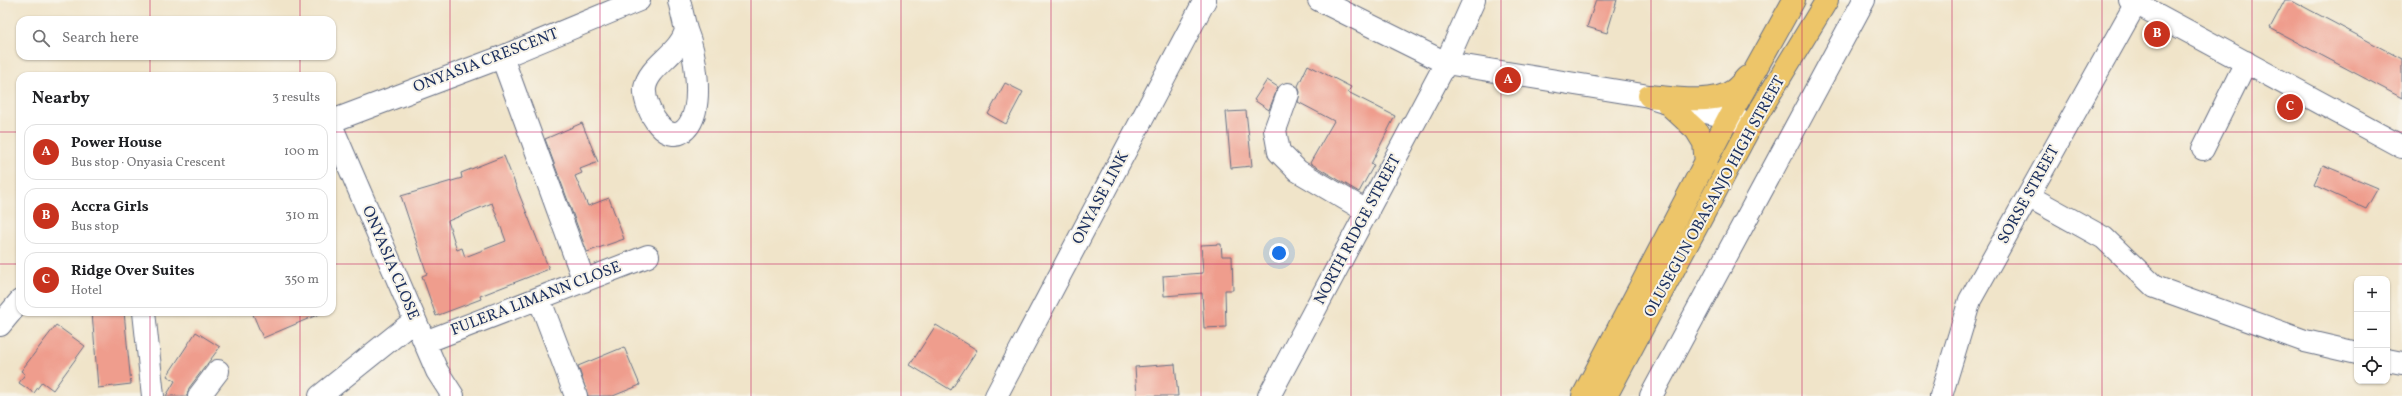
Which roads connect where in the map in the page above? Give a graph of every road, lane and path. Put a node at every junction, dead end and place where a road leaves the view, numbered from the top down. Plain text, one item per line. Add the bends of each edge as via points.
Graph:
1 (639, 0) edge
2 (679, 0) edge
3 (1205, 0) edge
4 (1319, 0) edge
5 (1474, 0) edge
6 (1794, 0) edge
7 (1827, 0) edge
8 (1864, 0) edge
9 (2133, 1) edge
10 (686, 30) dead end
11 (502, 56) junction
12 (1762, 61) junction
13 (2246, 62) junction
14 (1446, 63) junction
15 (1288, 94) dead end
16 (1658, 100) junction
17 (1729, 117) junction
18 (336, 118) edge
19 (1751, 125) junction
20 (336, 136) edge
21 (2402, 147) edge
22 (2203, 149) dead end
23 (1706, 163) junction
24 (2028, 196) junction
25 (1368, 212) junction
26 (648, 256) dead end
27 (584, 281) junction
28 (539, 298) junction
29 (16, 306) edge
30 (144, 316) edge
31 (415, 320) junction
32 (0, 325) edge
33 (425, 342) junction
34 (2354, 352) edge
35 (2390, 361) edge
36 (2402, 363) edge
37 (218, 371) dead end
38 (152, 396) edge
39 (199, 396) edge
40 (320, 396) edge
41 (453, 396) edge
42 (576, 396) edge
43 (996, 396) edge
44 (1269, 396) edge
45 (1583, 396) edge
46 (1606, 396) edge
47 (1651, 396) edge
48 (1941, 396) edge

1 - 11 street, ONYASIA CRESCENT
2 - 10 street
3 - 43 street, ONYASE LINK
4 - 14 street
5 - 14 street, NORTH RIDGE STREET
6 - 12 main road, OLUSEGUN OBASANJO HIGH STREET
7 - 19 main road, OLUSEGUN OBASANJO HIGH STREET
8 - 47 street
9 - 13 street
9 - 24 street, SORSE STREET
11 - 18 street, ONYASIA CRESCENT
11 - 27 street
12 - 16 main road via 1734,91 1720,97
12 - 17 main road, OLUSEGUN OBASANJO HIGH STREET
13 - 21 street
13 - 22 street
14 - 16 street
14 - 25 street, NORTH RIDGE STREET
15 - 25 street via 1275,130 1279,152 1298,171
16 - 17 street
16 - 23 main road via 1696,130 1704,143
17 - 19 street
17 - 23 main road, OLUSEGUN OBASANJO HIGH STREET
19 - 46 main road, OLUSEGUN OBASANJO HIGH STREET
20 - 31 street, ONYASIA CLOSE
23 - 45 main road, OLUSEGUN OBASANJO HIGH STREET
24 - 34 street via 2104,238 2155,287 2305,341
24 - 48 street, SORSE STREET via 1970,300
25 - 44 street, NORTH RIDGE STREET
26 - 27 street, FULERA LIMANN CLOSE
27 - 28 street, FULERA LIMANN CLOSE
28 - 33 street, FULERA LIMANN CLOSE
28 - 42 street
29 - 32 street
30 - 38 street
31 - 33 street, ONYASIA CLOSE
31 - 40 street
33 - 41 street, ONYASIA CLOSE via 437,372
35 - 36 street
37 - 39 street

